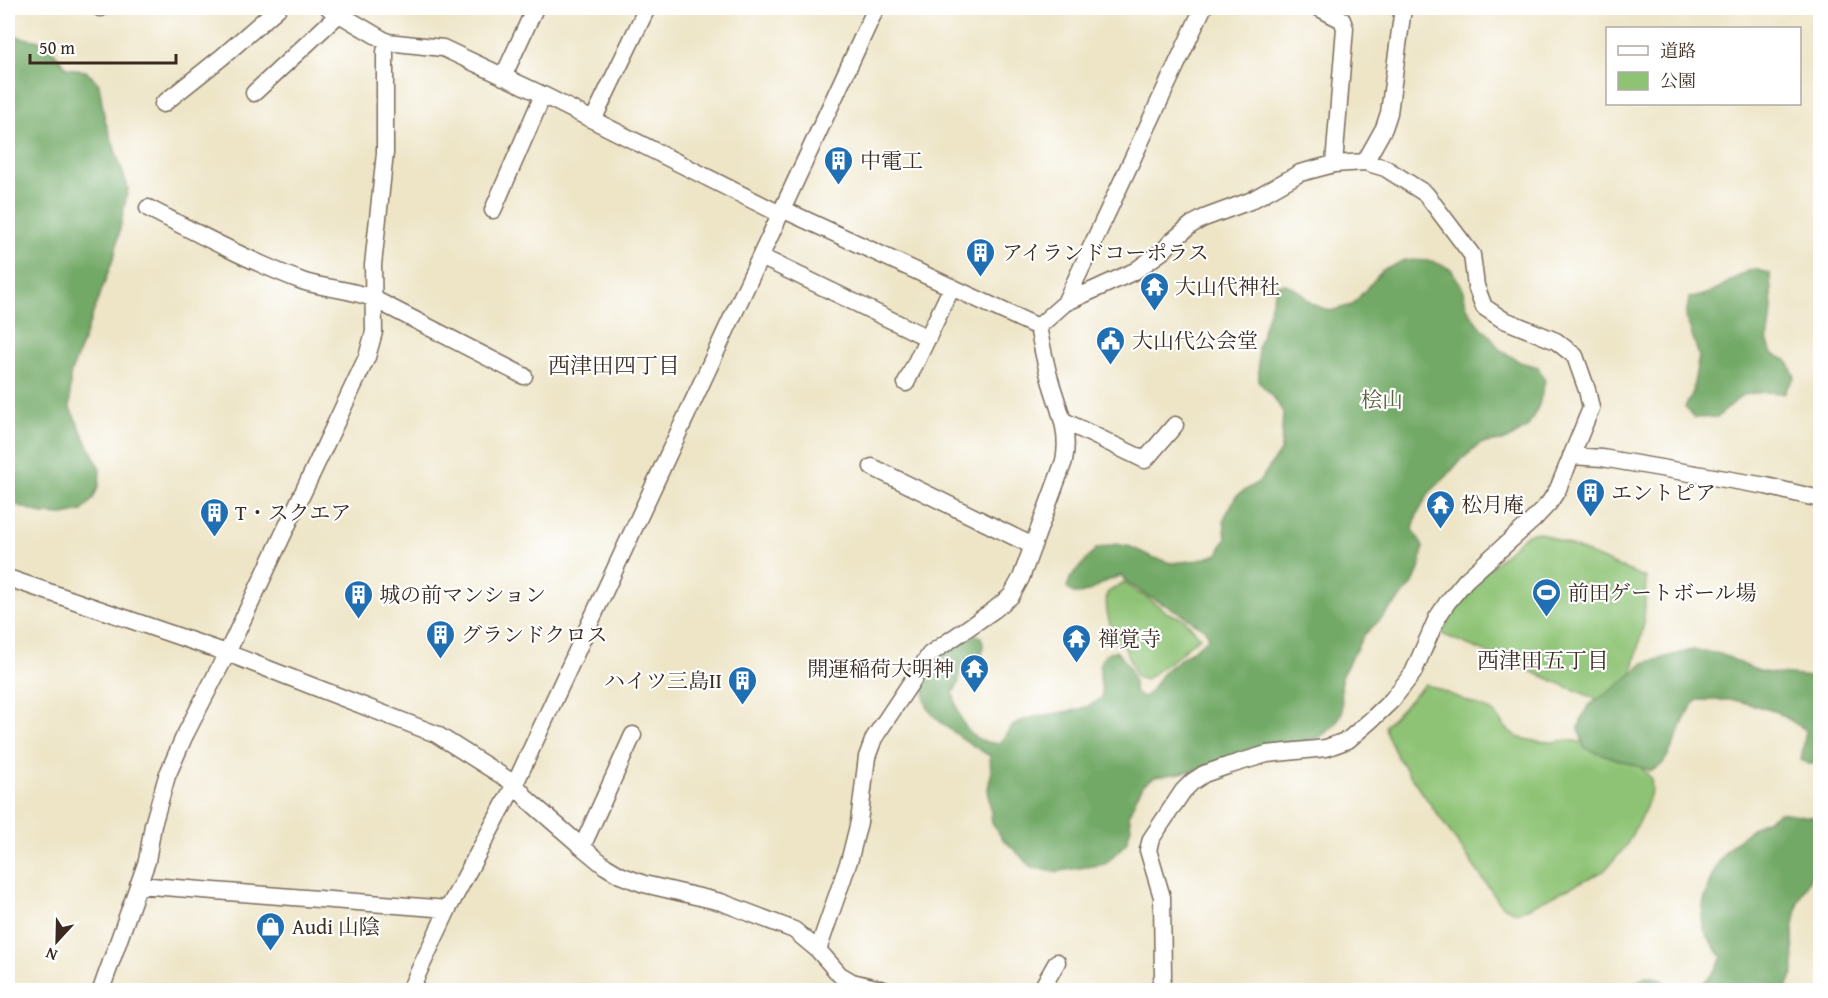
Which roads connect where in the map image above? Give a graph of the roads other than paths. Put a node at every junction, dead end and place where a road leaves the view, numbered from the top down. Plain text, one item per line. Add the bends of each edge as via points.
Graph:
1 (278, 8) edge
2 (535, 8) edge
3 (647, 8) edge
4 (876, 8) edge
5 (1203, 8) edge
6 (1319, 8) edge
7 (1403, 8) edge
8 (334, 11) edge
9 (387, 42) junction
10 (503, 77) junction
11 (254, 93) dead end
12 (543, 95) junction
13 (163, 104) dead end
14 (593, 120) junction
15 (1365, 162) junction
16 (1334, 164) junction
17 (148, 208) dead end
18 (493, 210) dead end
19 (781, 211) junction
20 (760, 257) junction
21 (952, 287) junction
22 (374, 299) junction
23 (1065, 303) junction
24 (1038, 327) junction
25 (928, 338) junction
26 (524, 376) dead end
27 (906, 383) dead end
28 (1064, 421) junction
29 (1175, 425) dead end
30 (1570, 456) junction
31 (872, 467) dead end
32 (1821, 499) edge
33 (1033, 546) junction
34 (8, 578) edge
35 (227, 653) junction
36 (633, 735) dead end
37 (515, 784) junction
38 (582, 847) junction
39 (138, 885) junction
40 (448, 909) junction
41 (818, 950) junction
42 (1057, 962) dead end
43 (850, 986) edge
44 (101, 990) edge
45 (410, 990) edge
46 (884, 990) edge
47 (1041, 990) edge
48 (1158, 990) edge

1 - 13 street
2 - 10 street
3 - 14 street
4 - 19 street
5 - 23 street
6 - 16 street via 1342,20 1346,28
7 - 15 street via 1389,113
8 - 9 street
8 - 11 street
9 - 10 street via 443,48
9 - 22 street via 385,153 373,266
10 - 12 street
12 - 14 street
12 - 18 street
14 - 19 street
15 - 16 street
15 - 30 street via 1386,168 1426,194 1472,255 1476,286 1484,307 1502,319 1556,340 1575,356 1591,408
16 - 23 street via 1300,172 1250,201 1204,218 1181,232 1135,272
17 - 22 street via 238,254 302,280
19 - 20 street
19 - 21 street
20 - 25 street
20 - 37 street
21 - 24 street
21 - 25 street
22 - 26 street
22 - 35 street via 374,332 367,357
23 - 24 street
24 - 28 street
25 - 27 street
28 - 29 street via 1145,460
28 - 33 street via 1064,461
30 - 32 street via 1766,486
30 - 48 street via 1549,503 1466,579 1437,618 1413,673 1392,700 1348,740 1326,748 1267,754 1227,766 1204,774 1183,791 1151,839 1148,850 1162,897 1163,976
31 - 33 street
33 - 41 street via 1011,596 930,654 874,738 867,757 850,858
34 - 35 street
35 - 37 street via 436,734
35 - 39 street via 167,776
36 - 38 street
37 - 38 street
37 - 40 street
38 - 41 street via 604,866 633,881 721,902 794,930
39 - 40 street
39 - 44 street
40 - 45 street
41 - 43 street
42 - 47 street
43 - 46 street

